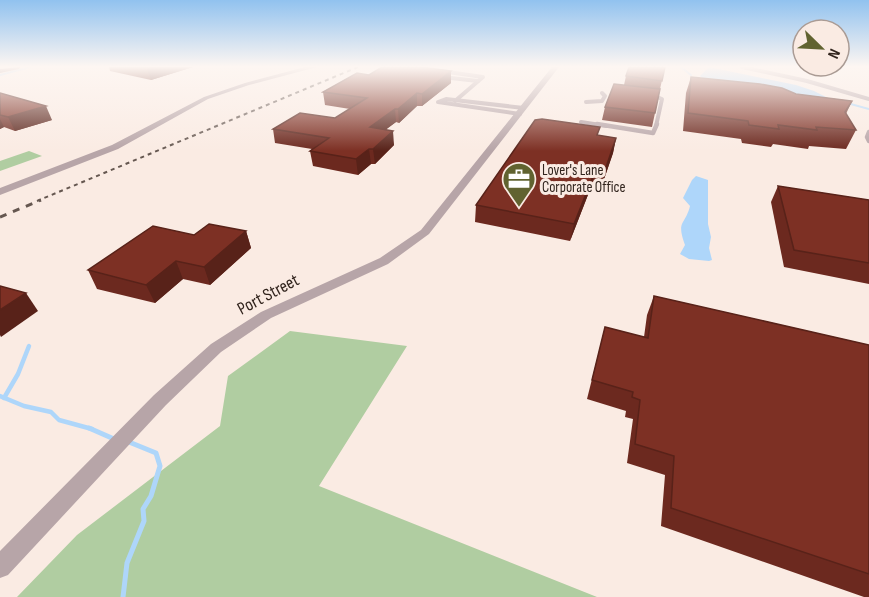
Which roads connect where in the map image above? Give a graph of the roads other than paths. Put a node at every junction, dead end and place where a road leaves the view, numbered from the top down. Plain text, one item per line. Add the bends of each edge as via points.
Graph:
1 (205, 95) edge
2 (217, 95) edge
3 (463, 95) edge
4 (535, 95) edge
5 (604, 95) edge
6 (647, 95) edge
7 (457, 100) junction
8 (586, 102) dead end
9 (451, 105) junction
10 (522, 111) junction
11 (581, 122) edge
12 (869, 132) edge
13 (869, 141) edge
14 (0, 184) edge
15 (0, 192) edge
16 (0, 567) edge

1 - 14 street via 114,141
2 - 15 street via 115,147
3 - 7 lane
4 - 10 street, Port Street
5 - 8 lane via 602,101
6 - 11 lane via 662,99 655,132
7 - 9 lane
7 - 9 lane via 438,102
7 - 10 lane
9 - 10 lane
10 - 16 street, Port Street via 413,243 377,264 266,315 216,348 160,400
12 - 13 lane

